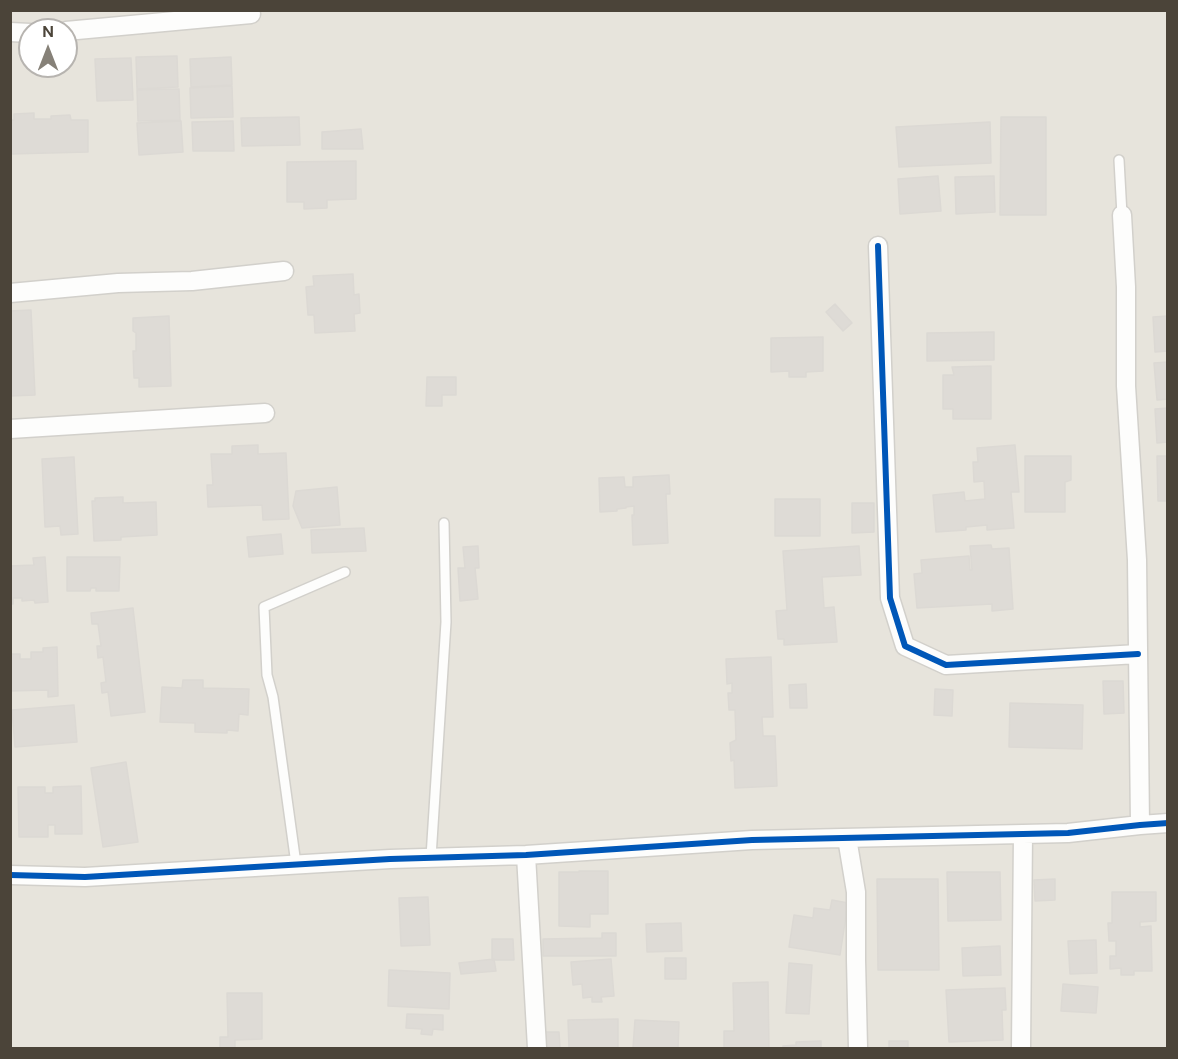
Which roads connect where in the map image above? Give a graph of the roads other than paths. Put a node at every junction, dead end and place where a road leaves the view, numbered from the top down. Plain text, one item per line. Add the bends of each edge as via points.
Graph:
1 (251, 14) dead end
2 (78, 30) edge
3 (1119, 160) dead end
4 (1122, 215) joint
5 (878, 246) dead end
6 (284, 271) dead end
7 (10, 293) edge
8 (265, 412) dead end
9 (10, 429) edge
10 (444, 523) dead end
11 (345, 572) dead end
12 (1138, 654) junction
13 (1167, 824) edge
14 (1140, 825) junction
15 (1023, 834) junction
16 (847, 838) junction
17 (526, 855) junction
18 (431, 857) junction
19 (296, 864) junction
20 (10, 875) edge
21 (537, 1048) edge
22 (858, 1048) edge
23 (1021, 1048) edge

1 - 2 street
3 - 4 lane
4 - 12 street
5 - 12 street via 890,598 905,646 946,665
6 - 7 street
8 - 9 street
10 - 18 lane via 446,622
11 - 19 lane via 264,607 267,675
12 - 14 street
13 - 14 street
14 - 15 street
15 - 16 street
15 - 23 street
16 - 17 street via 752,840
16 - 22 street via 855,892
17 - 18 street
17 - 21 street
18 - 19 street
19 - 20 street via 85,877

